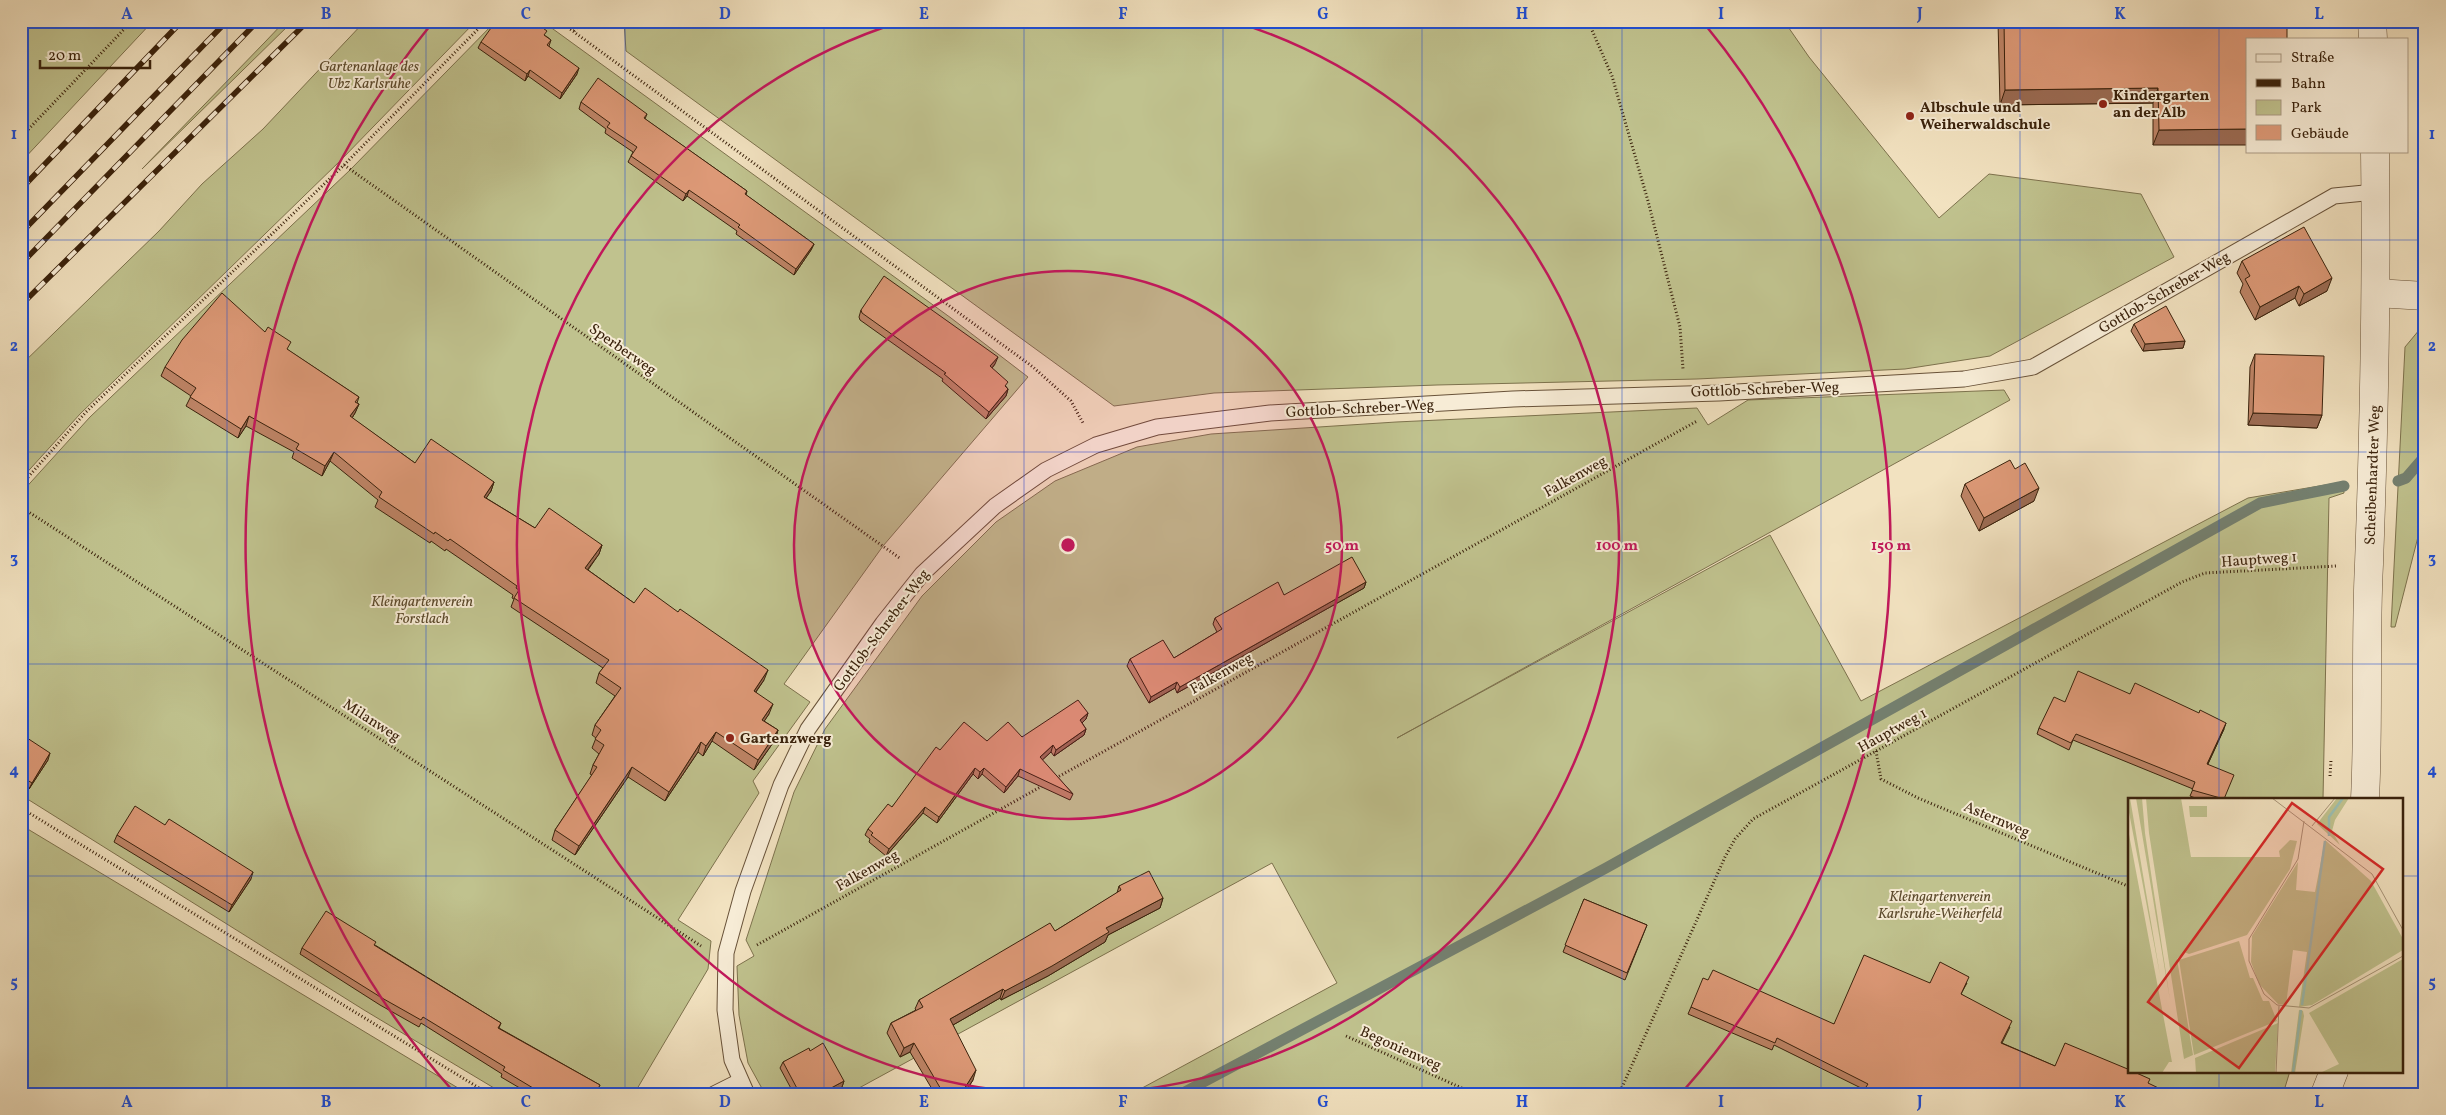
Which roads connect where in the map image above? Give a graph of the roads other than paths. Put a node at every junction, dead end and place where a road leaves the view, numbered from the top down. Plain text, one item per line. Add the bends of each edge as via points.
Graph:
1 (2372, 21) edge
2 (2373, 38) edge
3 (2375, 152) edge
4 (2375, 192) junction
5 (2376, 293) junction
6 (2425, 296) edge
7 (2366, 798) edge
8 (2334, 1072) edge
9 (743, 1087) edge
10 (714, 1094) edge
11 (2325, 1094) edge

1 - 2 street
3 - 4 street, Scheibenhardter Weg
4 - 5 street, Scheibenhardter Weg
4 - 9 lane, Gottlob-Schreber-Weg via 2334,196 2033,368 1964,379 1270,413 1157,427 1096,445 1046,470 995,506 922,574 808,729 781,785 743,891 726,953 725,1010 732,1060
5 - 6 street
5 - 7 street, Scheibenhardter Weg via 2373,493 2368,565
8 - 11 street
9 - 10 lane

